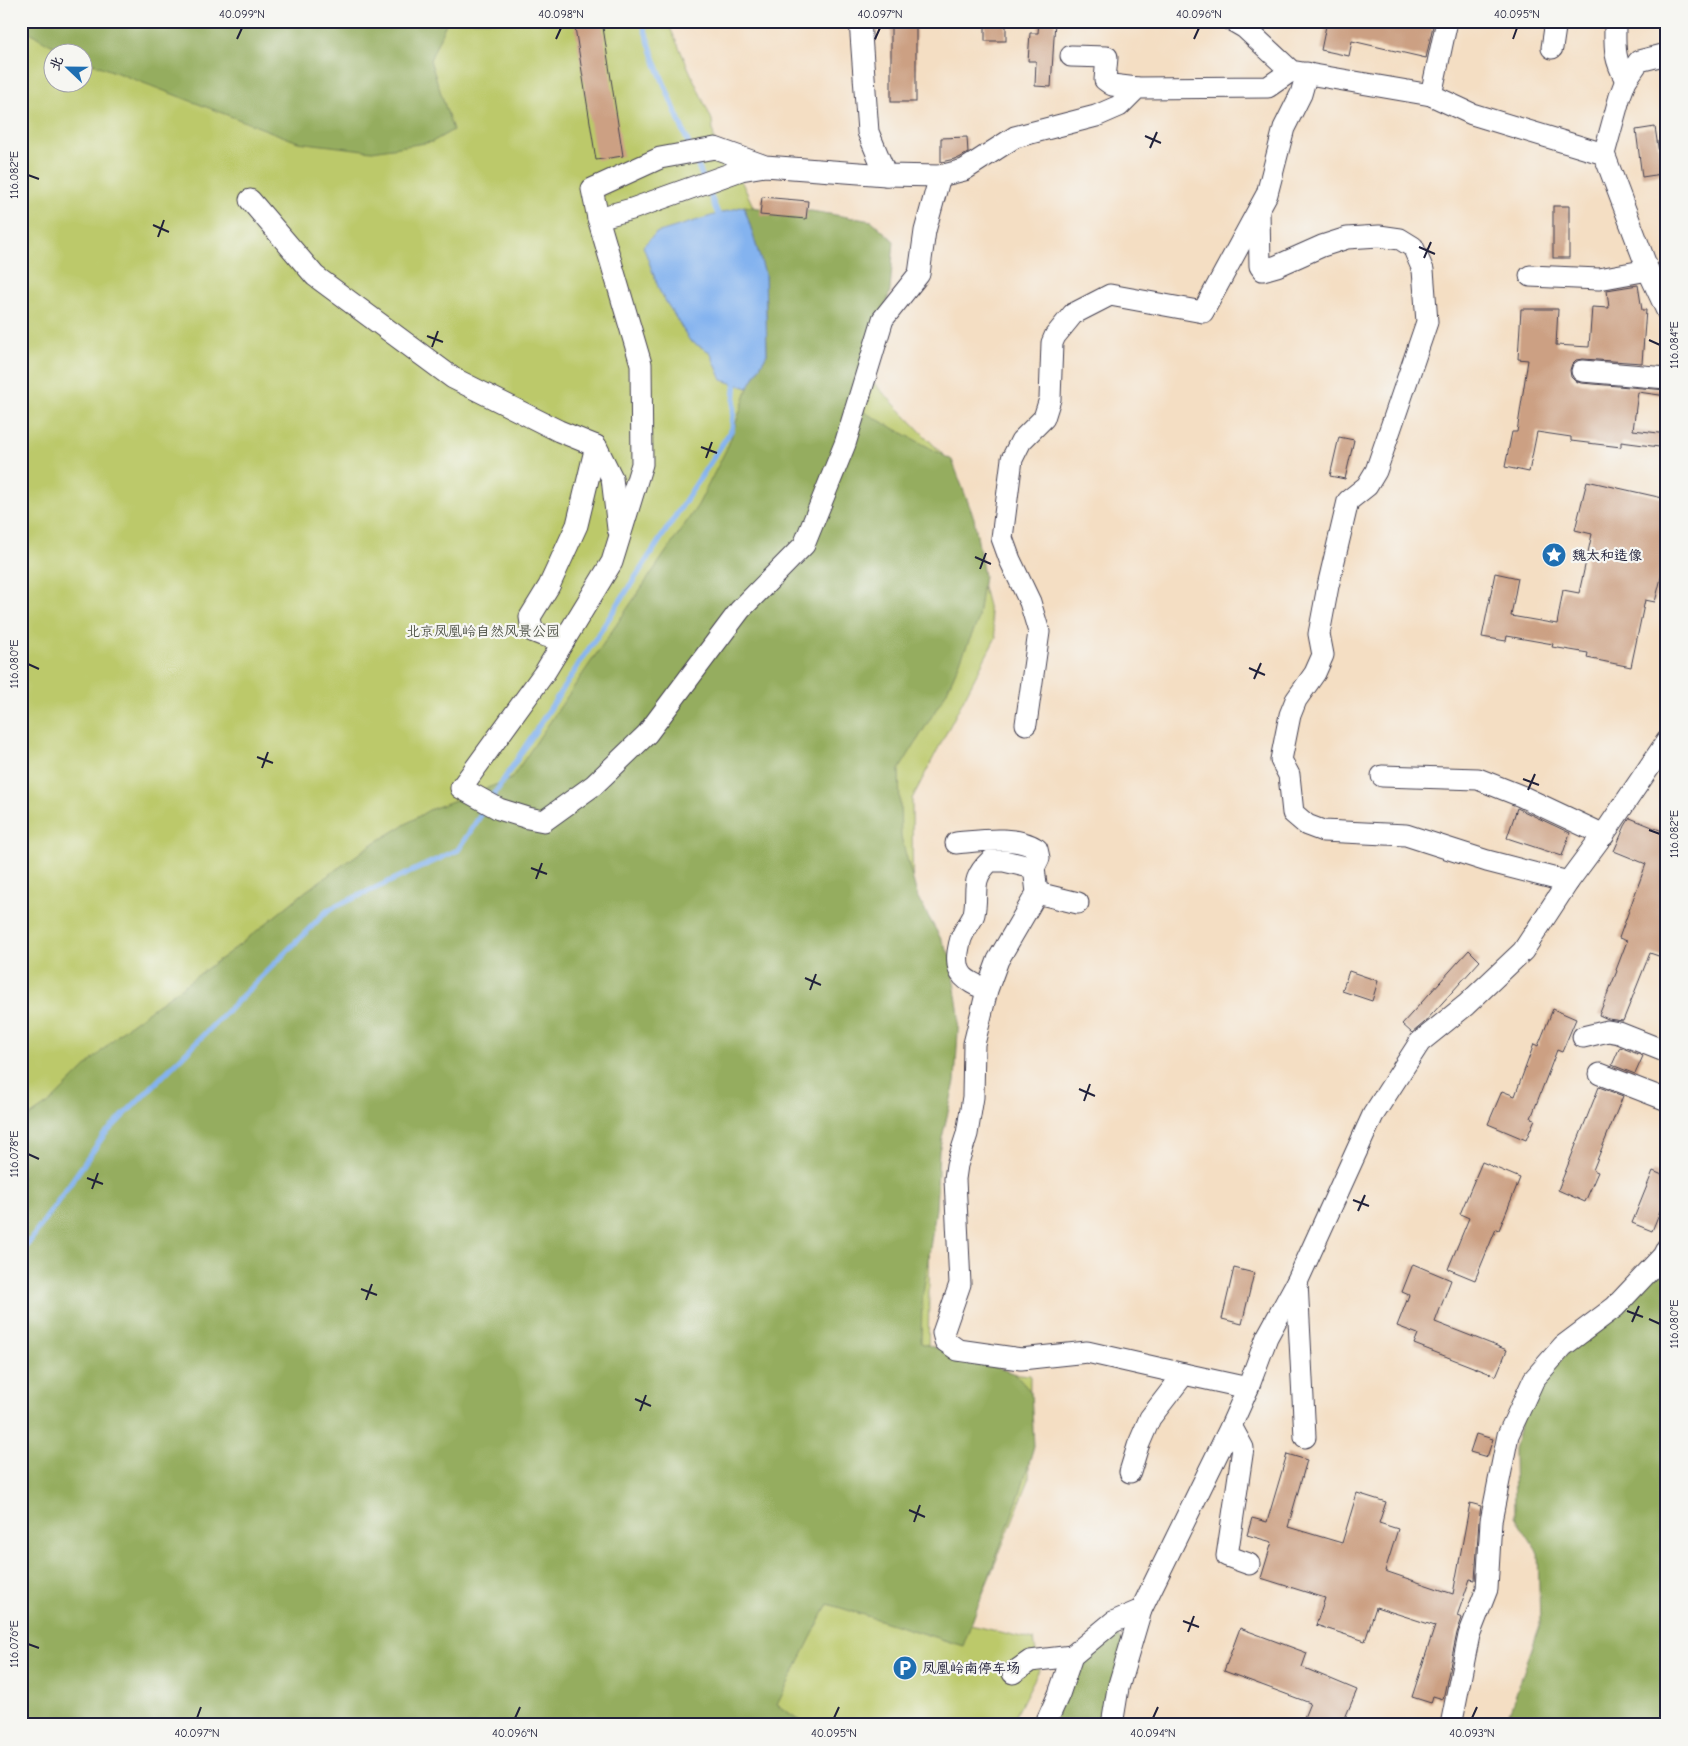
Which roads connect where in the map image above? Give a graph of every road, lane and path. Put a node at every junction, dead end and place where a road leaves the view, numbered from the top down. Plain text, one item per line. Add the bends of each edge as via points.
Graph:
1 (860, 21) edge
2 (1233, 21) edge
3 (1447, 21) edge
4 (1556, 21) edge
5 (1615, 21) edge
6 (1552, 48) dead end
7 (1667, 54) edge
8 (1070, 56) dead end
9 (1299, 72) junction
10 (1626, 80) junction
11 (1137, 88) junction
12 (1431, 96) junction
13 (1604, 154) junction
14 (765, 166) junction
15 (886, 175) junction
16 (940, 176) junction
17 (250, 200) dead end
18 (1259, 210) junction
19 (598, 218) junction
20 (1648, 270) junction
21 (1530, 276) dead end
22 (1667, 312) edge
23 (1582, 371) dead end
24 (1667, 378) edge
25 (596, 446) junction
26 (617, 544) junction
27 (564, 640) junction
28 (1026, 724) dead end
29 (1667, 741) edge
30 (1382, 776) dead end
31 (1604, 835) junction
32 (956, 843) dead end
33 (1034, 868) junction
34 (1568, 882) junction
35 (1037, 893) junction
36 (1078, 902) dead end
37 (987, 990) junction
38 (1583, 1037) dead end
39 (1667, 1052) edge
40 (1600, 1074) dead end
41 (1667, 1100) edge
42 (1667, 1248) edge
43 (1297, 1282) junction
44 (1184, 1374) junction
45 (1248, 1388) junction
46 (1231, 1426) junction
47 (1305, 1437) dead end
48 (1130, 1472) dead end
49 (1249, 1564) dead end
50 (1142, 1610) junction
51 (1072, 1656) junction
52 (1013, 1673) dead end
53 (1045, 1725) edge
54 (1112, 1725) edge
55 (1452, 1725) edge

1 - 15 street via 868,132
2 - 9 street
3 - 12 street
4 - 6 street
5 - 10 street via 1617,64
7 - 10 street via 1639,61
8 - 11 street via 1107,58 1105,80
9 - 11 street via 1268,87
9 - 12 street
9 - 18 street via 1301,94 1284,128 1267,194
10 - 13 street
11 - 16 street via 1119,106 1096,116 1015,138 964,170
12 - 13 street via 1472,114
13 - 20 street
14 - 15 street
14 - 19 street via 741,170
14 - 19 street via 715,148 660,158 592,188
15 - 16 street
16 - 27 street via 925,231 919,274 883,319 845,444 804,545 740,610 647,734 594,785 544,821 499,809 461,788 545,672
17 - 25 street via 314,276 453,378
18 - 28 street via 1203,312 1110,295 1072,314 1052,342 1050,399 1044,418 1021,441 1012,459 1002,538 1030,602 1039,632
18 - 34 street via 1260,266 1263,270 1347,238 1379,236 1400,239 1413,247 1423,270 1427,322 1376,471 1367,486 1348,501 1343,515 1319,634 1323,655 1296,700 1281,760 1289,775 1293,813 1307,825 1323,831 1406,835
19 - 26 street via 641,364 642,464
20 - 21 street via 1600,279
20 - 22 street
23 - 24 street
25 - 26 street via 612,478 618,522
25 - 27 street via 577,525 549,586 530,617 532,631
26 - 27 street via 612,562
29 - 31 street
30 - 31 street via 1478,779
31 - 34 street
32 - 33 street via 1014,841 1030,844 1037,849 1039,858
33 - 35 street
33 - 37 street via 1004,860 990,861 980,870 974,916 961,936 958,970 965,979
34 - 43 street via 1523,951 1466,1006 1420,1042 1373,1116
35 - 36 street
35 - 37 street via 998,960
37 - 44 street via 974,1044 973,1097 967,1134 955,1179 960,1284 943,1333 945,1342 958,1350 1021,1359 1087,1352
38 - 39 street via 1608,1031
40 - 41 street
42 - 55 street via 1615,1307 1563,1346 1534,1379 1508,1435 1491,1521 1487,1589 1469,1635
43 - 45 street via 1267,1337
43 - 47 street
44 - 45 street
44 - 48 street via 1150,1418
45 - 46 street
46 - 49 street via 1243,1448 1227,1556
46 - 50 street
50 - 51 street via 1113,1622
50 - 54 street via 1118,1688
51 - 52 street via 1030,1661
51 - 53 street

